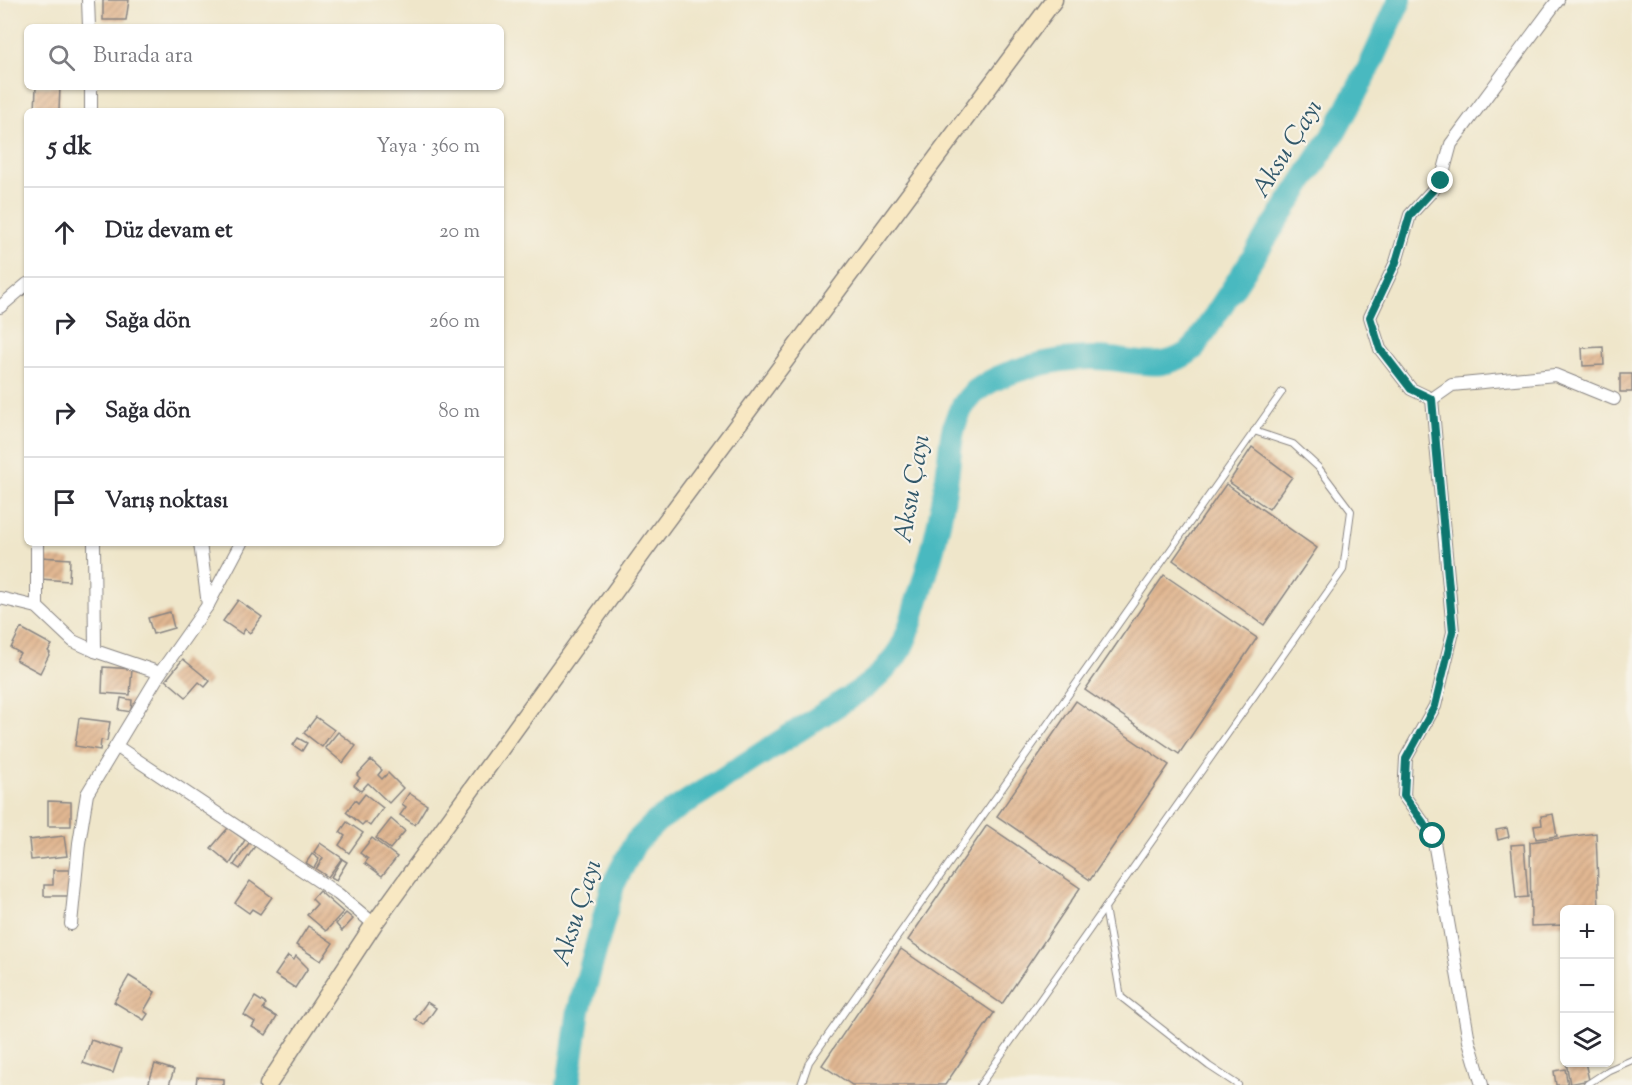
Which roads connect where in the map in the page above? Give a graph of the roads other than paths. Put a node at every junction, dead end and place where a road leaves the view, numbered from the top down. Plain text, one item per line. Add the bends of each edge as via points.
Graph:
1 (88, 0) edge
2 (1054, 0) edge
3 (1558, 0) edge
4 (89, 24) edge
5 (91, 90) edge
6 (91, 108) edge
7 (24, 287) edge
8 (0, 307) edge
9 (1282, 392) dead end
10 (1432, 399) junction
11 (1614, 399) dead end
12 (1254, 431) junction
13 (37, 546) edge
14 (94, 546) edge
15 (200, 546) edge
16 (239, 546) edge
17 (0, 598) edge
18 (208, 605) junction
19 (37, 606) junction
20 (95, 651) junction
21 (160, 673) junction
22 (116, 746) junction
23 (1105, 908) junction
24 (71, 924) dead end
25 (374, 924) junction
26 (1632, 1060) edge
27 (268, 1085) edge
28 (801, 1085) edge
29 (980, 1085) edge
30 (1238, 1085) edge
31 (1482, 1085) edge
32 (1586, 1085) edge

1 - 4 street
2 - 25 street via 663,525
3 - 10 street via 1451,144 1441,181 1410,215 1396,262 1370,317 1380,349 1411,389
5 - 6 street
7 - 8 street
9 - 12 lane
10 - 11 street via 1452,385 1555,375
10 - 31 street via 1453,632 1435,706 1406,759 1404,796 1433,836 1468,1041
12 - 23 lane via 1293,444 1318,467 1351,511 1343,570
12 - 28 lane via 809,1062
13 - 19 street
14 - 20 street
15 - 18 street
16 - 18 street
17 - 19 street
18 - 21 street
19 - 20 street via 73,641
20 - 21 street
21 - 22 street
22 - 24 street via 87,794
22 - 25 street via 338,894
23 - 29 lane
23 - 30 lane via 1121,998
25 - 27 street
26 - 32 lane

